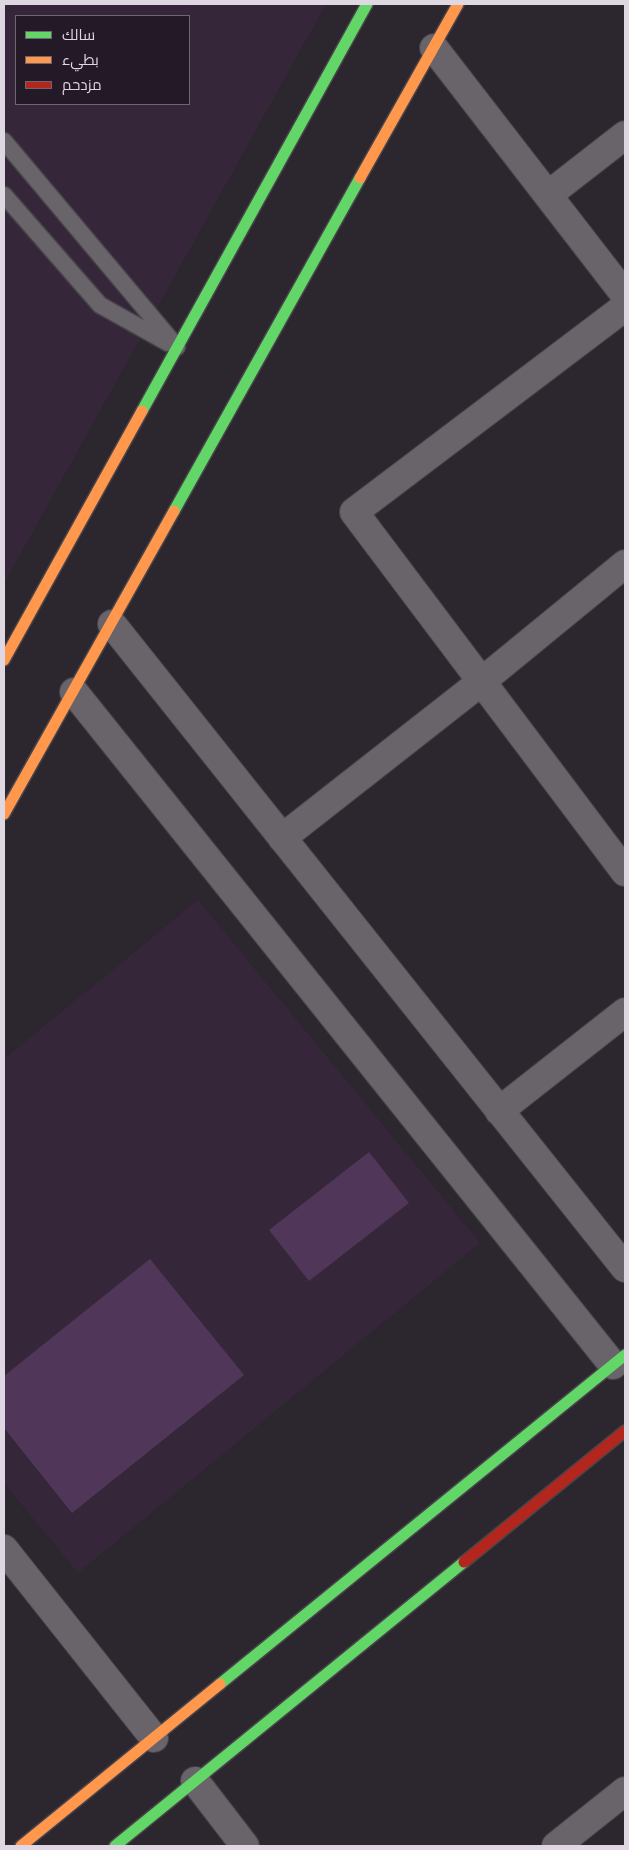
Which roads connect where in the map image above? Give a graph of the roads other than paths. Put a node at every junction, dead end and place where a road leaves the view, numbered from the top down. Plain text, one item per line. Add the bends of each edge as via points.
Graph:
1 (367, 4) edge
2 (458, 4) edge
3 (434, 48) junction
4 (625, 135) edge
5 (4, 141) edge
6 (4, 195) edge
7 (548, 195) junction
8 (625, 295) edge
9 (625, 307) edge
10 (177, 347) junction
11 (625, 564) edge
12 (112, 624) junction
13 (4, 660) edge
14 (481, 682) junction
15 (74, 692) junction
16 (4, 814) edge
17 (282, 838) junction
18 (625, 872) edge
19 (625, 1012) edge
20 (499, 1111) junction
21 (625, 1268) edge
22 (619, 1360) edge
23 (625, 1431) edge
24 (4, 1549) edge
25 (154, 1738) junction
26 (194, 1781) junction
27 (625, 1791) edge
28 (21, 1846) edge
29 (115, 1846) edge
30 (245, 1846) edge
31 (556, 1846) edge

1 - 10 street
2 - 3 street
3 - 7 street
3 - 12 street
4 - 7 street
5 - 10 lane
6 - 10 lane via 100,305
7 - 8 street
9 - 14 street via 354,512
10 - 13 street
11 - 14 street
12 - 15 street
12 - 17 street
14 - 17 street
14 - 18 street
15 - 16 street
15 - 22 street
17 - 20 street
19 - 20 street
20 - 21 street
22 - 25 street
23 - 26 street
24 - 25 street
25 - 28 street
26 - 29 street
26 - 30 street
27 - 31 street

